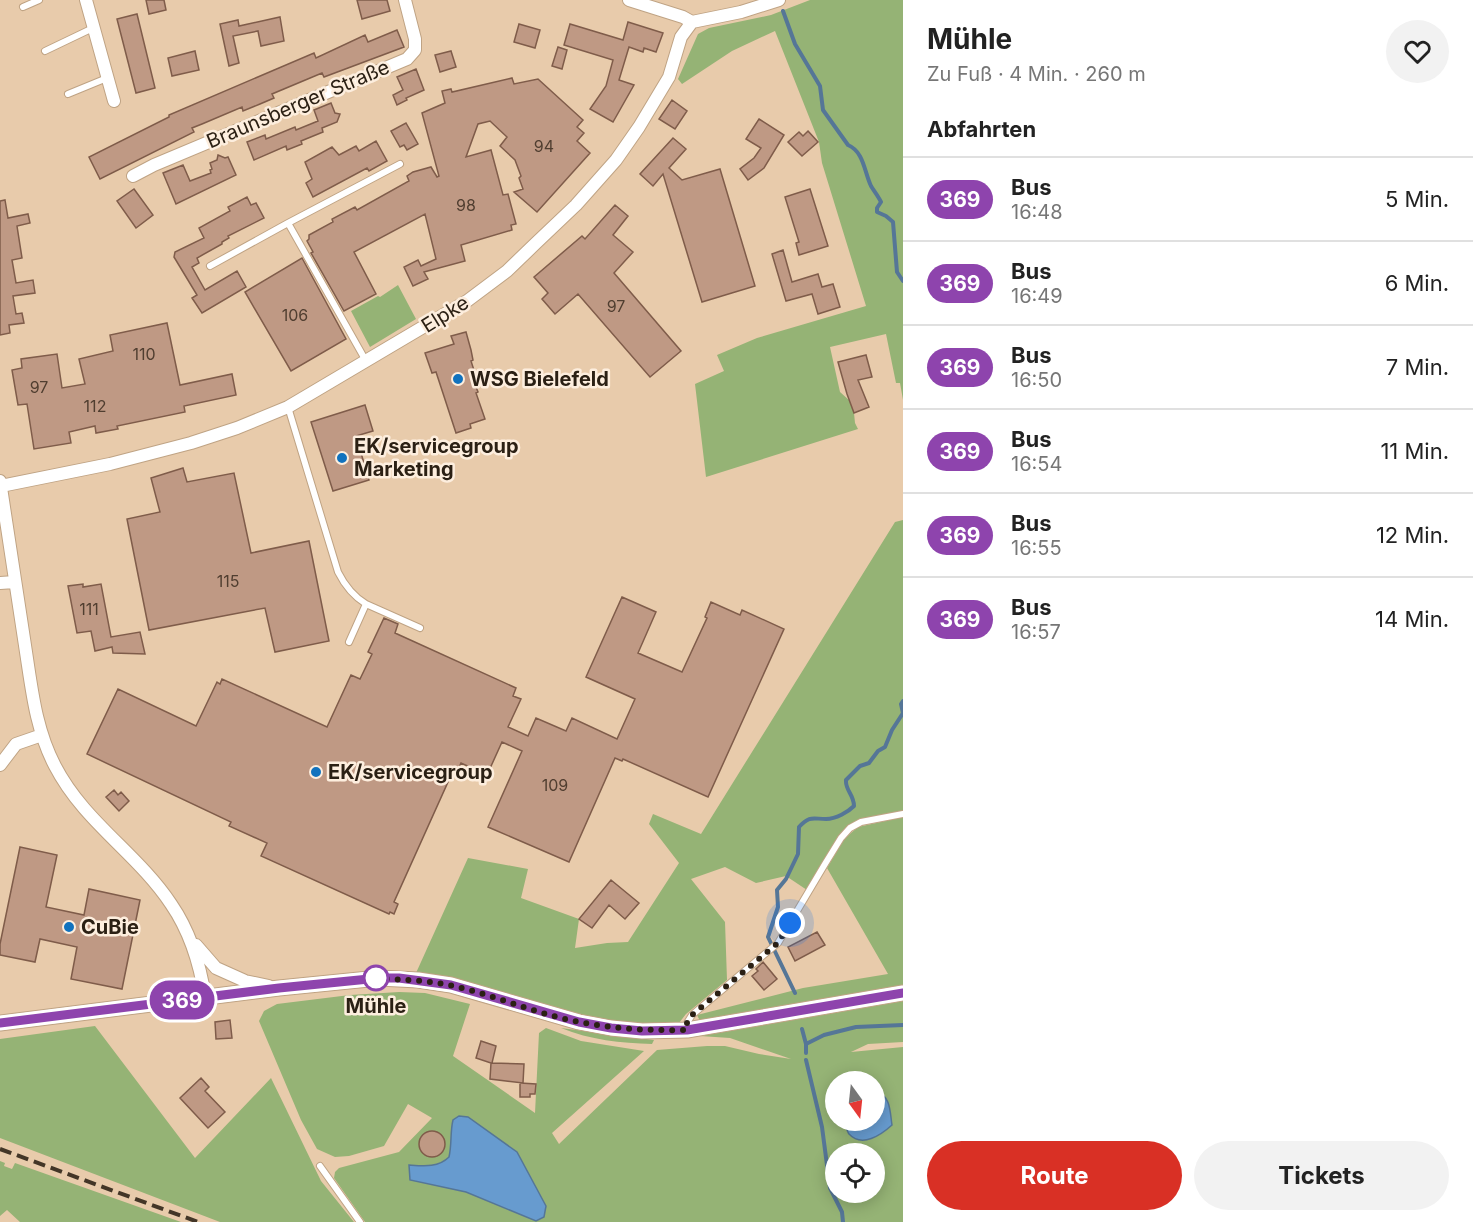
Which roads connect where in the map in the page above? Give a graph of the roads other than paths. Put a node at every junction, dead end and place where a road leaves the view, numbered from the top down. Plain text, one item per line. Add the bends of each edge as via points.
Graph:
1 (39, 0) edge
2 (86, 0) edge
3 (405, 0) edge
4 (629, 0) edge
5 (779, 0) edge
6 (23, 7) dead end
7 (692, 22) junction
8 (94, 28) junction
9 (45, 51) dead end
10 (107, 78) junction
11 (68, 94) dead end
12 (114, 101) dead end
13 (400, 164) dead end
14 (133, 176) dead end
15 (288, 224) junction
16 (210, 266) dead end
17 (366, 361) junction
18 (288, 407) junction
19 (0, 481) edge
20 (1, 486) edge
21 (15, 582) junction
22 (0, 583) edge
23 (366, 604) junction
24 (420, 628) dead end
25 (349, 642) dead end
26 (42, 735) junction
27 (0, 764) edge
28 (903, 814) edge
29 (189, 937) junction
30 (279, 988) junction
31 (903, 993) edge
32 (205, 997) junction
33 (0, 1023) edge
34 (687, 1030) junction
35 (320, 1166) dead end
36 (360, 1222) edge

1 - 6 lane
2 - 8 street
3 - 14 street, Braunsberger Straße via 415,39 415,50 407,59
4 - 7 street
5 - 7 street
7 - 17 street, Elpke via 681,37 669,77 639,127 576,205 507,271 467,301
8 - 9 lane
8 - 10 street
10 - 11 lane
10 - 12 street
13 - 15 lane
15 - 16 lane
15 - 17 lane
17 - 18 street, Elpke
18 - 20 street, Elpke via 191,442
18 - 23 lane via 338,572 351,592
19 - 20 street
20 - 21 street
21 - 22 street
21 - 26 street
23 - 24 lane
23 - 25 lane
26 - 27 street via 16,744
26 - 29 street via 73,795 163,893
28 - 34 lane via 850,828 778,943 692,1015
29 - 30 street via 216,968 245,981
29 - 32 street via 200,966
30 - 32 street
30 - 34 street via 370,979 418,980 451,985 611,1028
31 - 34 street
32 - 33 street
35 - 36 lane

